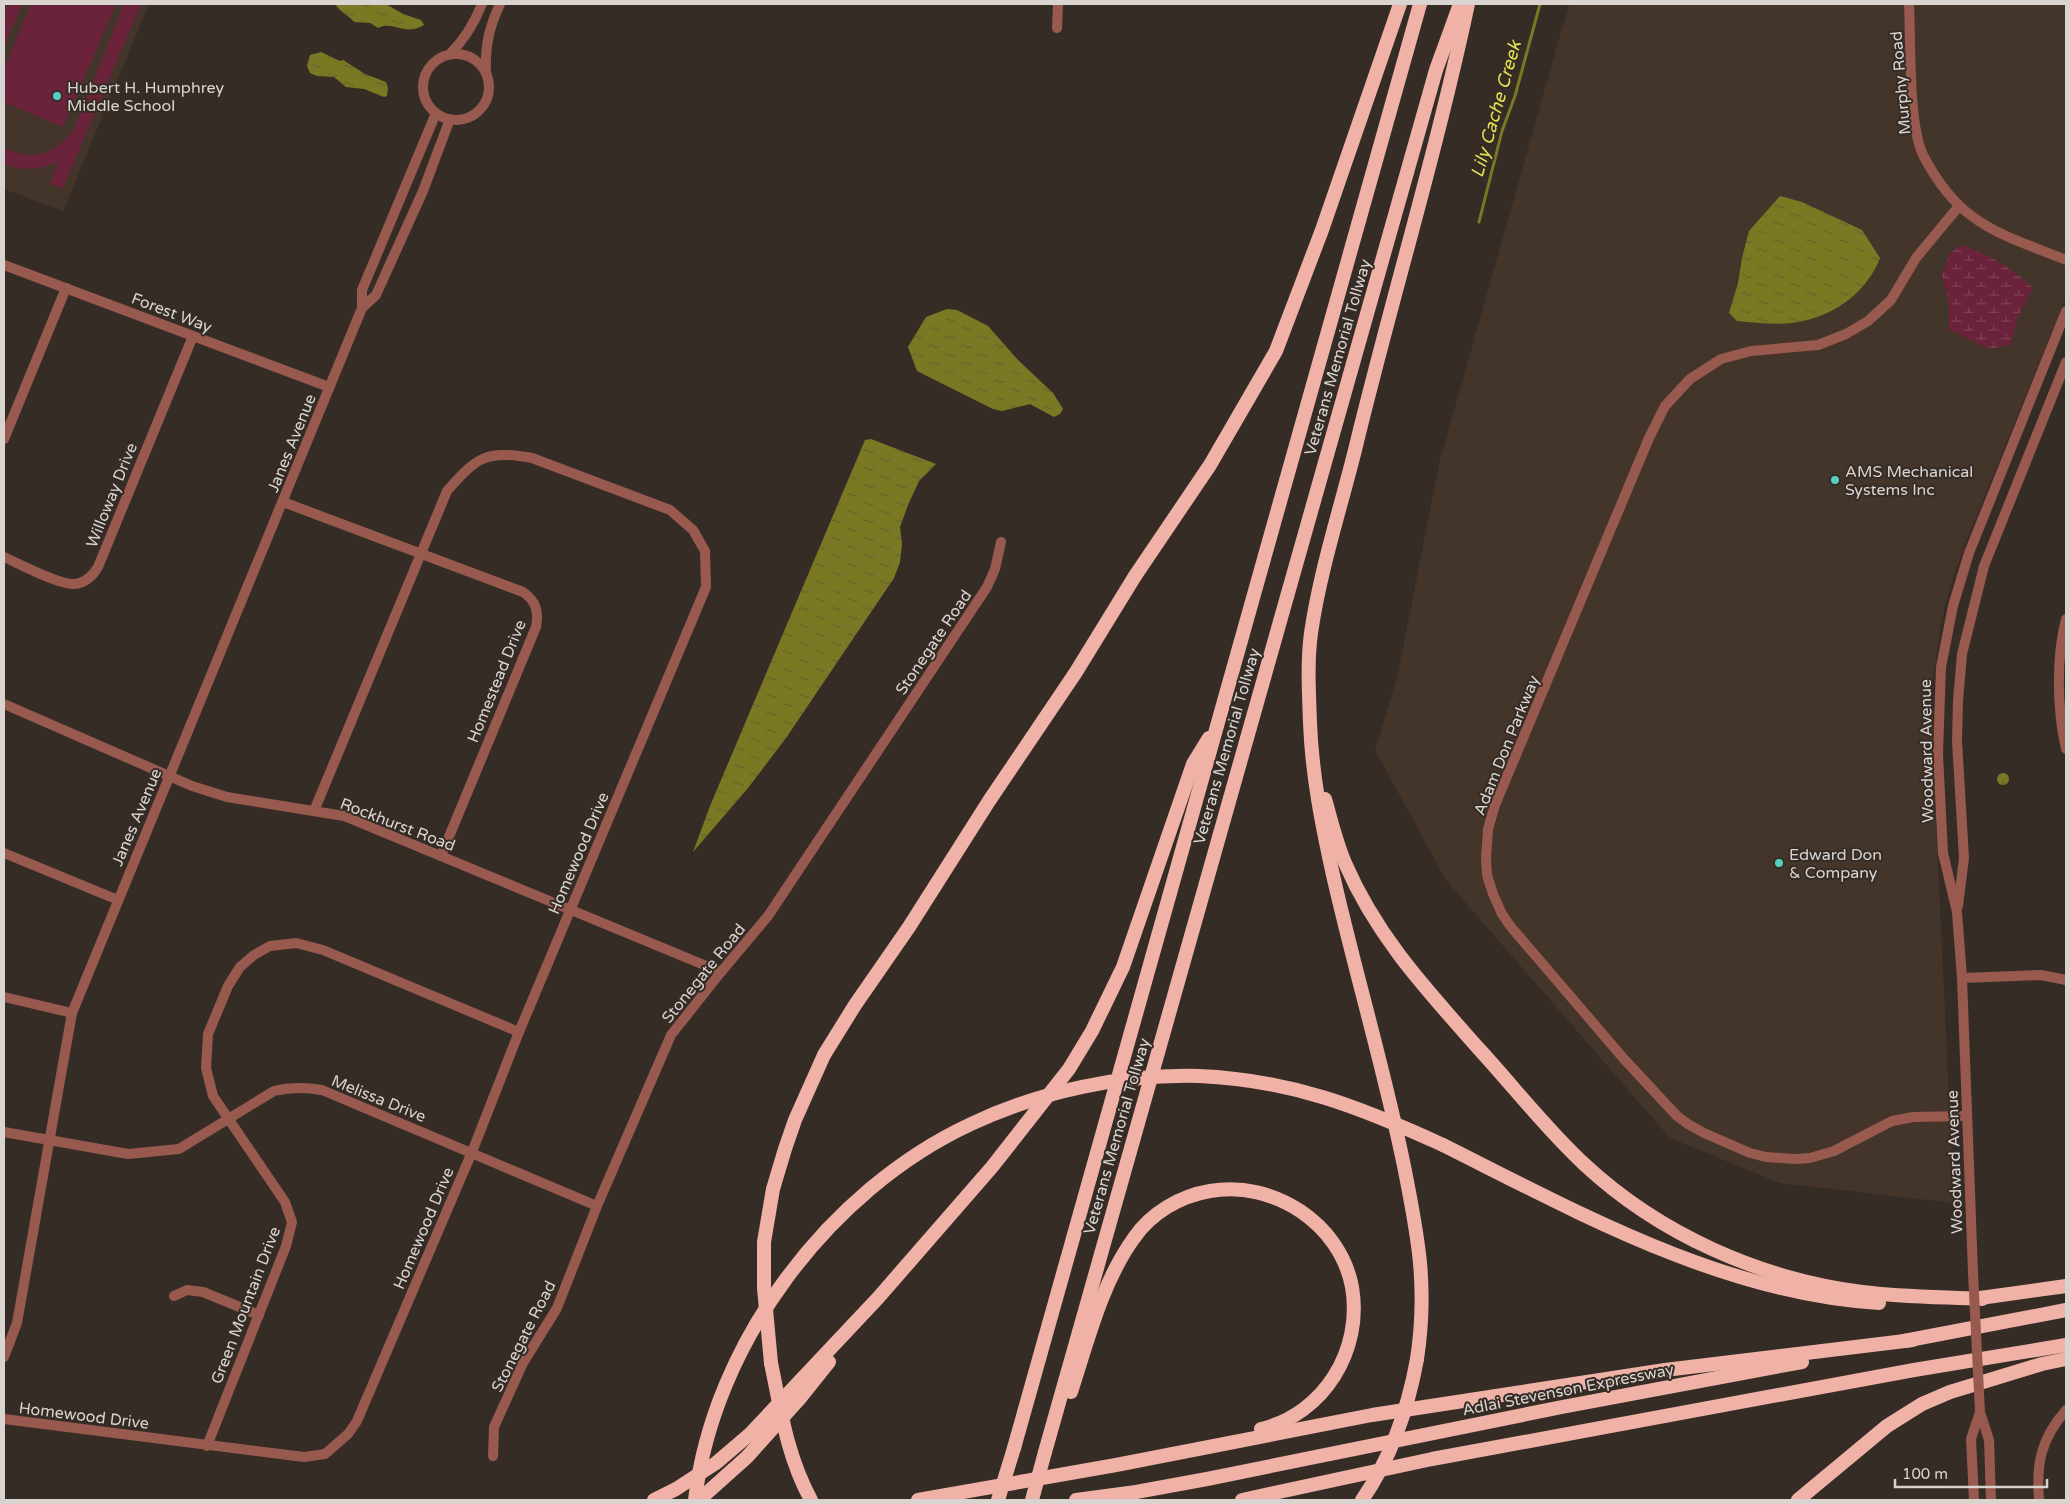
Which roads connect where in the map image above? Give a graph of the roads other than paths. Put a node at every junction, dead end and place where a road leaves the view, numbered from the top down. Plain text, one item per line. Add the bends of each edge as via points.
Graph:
1 (482, 4) edge
2 (500, 4) edge
3 (1058, 4) edge
4 (1400, 4) edge
5 (1420, 4) edge
6 (1460, 4) edge
7 (1468, 4) edge
8 (1909, 4) edge
9 (1057, 28) dead end
10 (450, 54) junction
11 (486, 73) junction
12 (436, 113) junction
13 (450, 119) junction
14 (1960, 206) junction
15 (2066, 260) edge
16 (4, 265) edge
17 (66, 288) junction
18 (362, 308) junction
19 (2066, 312) edge
20 (193, 336) junction
21 (2066, 362) edge
22 (329, 387) junction
23 (4, 439) edge
24 (283, 502) junction
25 (1001, 542) dead end
26 (421, 554) junction
27 (4, 557) edge
28 (2066, 619) edge
29 (4, 704) edge
30 (1218, 725) junction
31 (2066, 749) edge
32 (1311, 750) junction
33 (169, 776) junction
34 (314, 811) junction
35 (4, 853) edge
36 (441, 856) junction
37 (118, 900) junction
38 (571, 909) junction
39 (1957, 912) junction
40 (720, 972) junction
41 (1962, 978) junction
42 (2066, 980) edge
43 (4, 997) edge
44 (72, 1014) junction
45 (519, 1032) junction
46 (1967, 1116) junction
47 (229, 1120) junction
48 (4, 1132) edge
49 (48, 1140) junction
50 (472, 1152) junction
51 (597, 1206) junction
52 (2066, 1286) edge
53 (174, 1296) dead end
54 (878, 1298) junction
55 (1982, 1298) junction
56 (2066, 1310) edge
57 (259, 1315) junction
58 (1913, 1340) junction
59 (2066, 1345) edge
60 (4, 1357) edge
61 (2066, 1359) edge
62 (2066, 1410) edge
63 (1980, 1412) junction
64 (4, 1419) edge
65 (1049, 1437) junction
66 (207, 1446) junction
67 (493, 1456) dead end
68 (1116, 1465) junction
69 (654, 1500) edge
70 (695, 1500) edge
71 (699, 1500) edge
72 (811, 1500) edge
73 (918, 1500) edge
74 (998, 1500) edge
75 (1032, 1500) edge
76 (1076, 1500) edge
77 (1242, 1500) edge
78 (1362, 1500) edge
79 (1798, 1500) edge
80 (1974, 1500) edge
81 (1991, 1500) edge
82 (2039, 1500) edge

1 - 10 street via 474,25
2 - 11 street via 490,25 486,44
3 - 9 street
4 - 72 highway, bridge via 1322,230 1276,351 1210,465 855,1005 824,1055 795,1120 773,1190 764,1242 764,1288 771,1362 786,1437 797,1475
5 - 30 highway, Veterans Memorial Tollway
6 - 65 highway, Veterans Memorial Tollway via 1436,70
7 - 32 highway via 1449,90 1321,582 1311,634 1308,673
8 - 14 street, Murphy Road via 1917,130 1923,154 1951,198
10 - 11 street via 471,58
10 - 12 street via 432,64 423,83 428,104
11 - 13 street via 488,91 482,107 473,115
12 - 13 street
12 - 18 street, Janes Avenue via 362,290
13 - 18 street, Janes Avenue via 376,295
14 - 15 street, Murphy Road via 1996,231
14 - 46 street, Adam Don Parkway via 1916,258 1891,300 1868,321 1846,334 1818,344 1751,351 1721,359 1690,379 1665,406 1495,805 1488,828 1486,858 1493,894 1511,927 1677,1116 1704,1133 1750,1153 1795,1159 1834,1151 1892,1121 1913,1117
16 - 17 street, Forest Way
17 - 20 street, Forest Way
17 - 23 street
18 - 22 street, Janes Avenue
19 - 39 street, Woodward Avenue via 1969,553 1944,645 1938,720 1943,853
20 - 22 street, Forest Way
20 - 27 street, Willoway Drive via 92,577 79,583 66,583
21 - 39 street, Woodward Avenue via 1984,566 1962,654 1957,741 1964,858
22 - 24 street, Janes Avenue
24 - 26 street, Homestead Drive
24 - 33 street, Janes Avenue
25 - 40 street, Stonegate Road via 995,569 982,596 768,916
26 - 34 street, Homewood Drive
26 - 36 street, Homestead Drive via 522,592 534,601 538,617
26 - 38 street, Homewood Drive via 447,491 469,466 489,456 510,454 532,458 670,510 693,530 704,551 706,587
28 - 31 street via 2059,671
29 - 33 street, Rockhurst Road
30 - 54 highway via 1193,764 1123,967 1092,1030 1068,1070 992,1168
30 - 74 highway, Veterans Memorial Tollway, bridge
32 - 55 highway via 1344,861 1386,938 1427,990 1566,1146 1599,1178 1673,1229 1716,1251 1771,1272 1860,1292
32 - 78 highway, bridge via 1321,817 1393,1113 1421,1262 1422,1326 1412,1385 1387,1458
33 - 34 street, Rockhurst Road via 227,797
33 - 37 street, Janes Avenue
34 - 36 street, Rockhurst Road via 344,816
35 - 37 street
36 - 38 street, Rockhurst Road
37 - 44 street, Janes Avenue
38 - 40 street, Rockhurst Road
38 - 45 street, Homewood Drive
39 - 41 street, Woodward Avenue
40 - 51 street, Stonegate Road via 671,1035
41 - 42 street via 2041,975
41 - 46 street, Woodward Avenue
43 - 44 street
44 - 49 street, Janes Avenue
45 - 47 street, Green Mountain Drive via 323,950 296,943 270,946 254,954 240,967 228,986 208,1034 206,1068 213,1096
45 - 50 street, Homewood Drive
46 - 63 street, Woodward Avenue, bridge
47 - 49 street, Melissa Drive via 179,1149 128,1154
47 - 50 street, Melissa Drive via 274,1091 312,1088
47 - 57 street, Green Mountain Drive via 285,1202 292,1222
48 - 49 street, Melissa Drive
49 - 60 street, Janes Avenue via 17,1323
50 - 51 street, Melissa Drive
50 - 66 street, Homewood Drive via 357,1421 348,1434 325,1454 304,1457
51 - 67 street, Stonegate Road via 557,1308 523,1363 494,1427
52 - 55 highway
53 - 57 street via 187,1290 202,1292
54 - 69 highway via 750,1434 716,1463
54 - 71 highway via 801,1397 747,1457
55 - 70 highway, bridge via 1934,1303 1860,1302 1821,1298 1722,1272 1594,1220 1378,1115 1306,1091 1261,1082 1196,1076 1084,1087 1024,1103 972,1124 917,1155 867,1192 837,1221 803,1258 752,1331 722,1392 708,1433
56 - 58 highway, Adlai Stevenson Expressway
57 - 66 street, Green Mountain Drive
58 - 68 highway via 1665,1370 1372,1415
58 - 76 highway, Adlai Stevenson Expressway via 1207,1479
59 - 77 highway via 1904,1371 1432,1459
61 - 79 highway via 1950,1392 1922,1404 1887,1426
62 - 82 street via 2041,1451
63 - 80 street, Woodward Avenue via 1971,1439
63 - 81 street, Woodward Avenue via 1989,1440
64 - 66 street, Homewood Drive
65 - 68 highway via 1067,1405 1112,1278 1135,1236 1158,1213 1184,1198 1221,1189 1251,1190 1286,1201 1298,1209 1324,1231 1334,1245 1352,1286 1351,1336 1330,1385 1315,1402 1270,1426 1140,1456
65 - 75 highway, Veterans Memorial Tollway, bridge
68 - 73 highway

